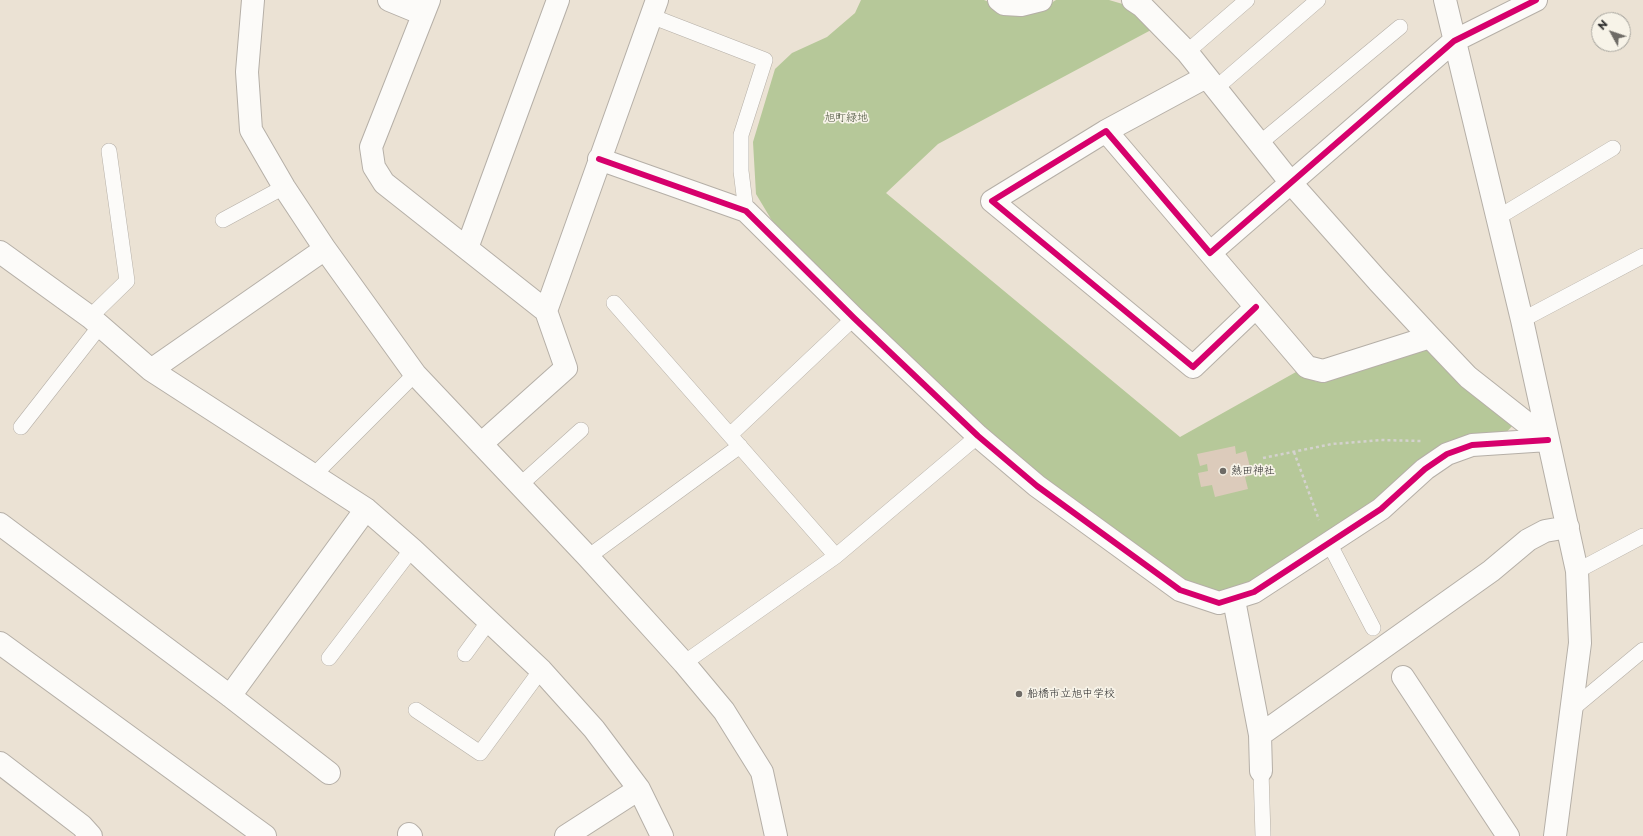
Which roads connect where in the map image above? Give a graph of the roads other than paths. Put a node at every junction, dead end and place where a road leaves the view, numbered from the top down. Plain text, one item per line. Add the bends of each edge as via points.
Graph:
1 (253, 0) edge
2 (388, 0) edge
3 (558, 0) edge
4 (999, 0) edge
5 (1041, 0) edge
6 (1247, 0) edge
7 (1318, 0) edge
8 (1445, 0) edge
9 (1536, 0) edge
10 (1141, 2) edge
11 (426, 7) edge
12 (654, 8) edge
13 (1400, 27) dead end
14 (1454, 41) junction
15 (1187, 52) junction
16 (1211, 83) junction
17 (1106, 131) junction
18 (1260, 143) junction
19 (1613, 148) dead end
20 (109, 151) dead end
21 (599, 159) junction
22 (1291, 182) junction
23 (284, 187) junction
24 (746, 211) junction
25 (1497, 218) junction
26 (223, 220) dead end
27 (467, 248) junction
28 (324, 249) junction
29 (0, 252) edge
30 (1210, 253) junction
31 (1643, 256) edge
32 (614, 303) dead end
33 (1256, 307) junction
34 (546, 311) junction
35 (854, 318) junction
36 (1522, 320) junction
37 (95, 321) junction
38 (1430, 337) junction
39 (151, 370) junction
40 (415, 374) junction
41 (21, 427) dead end
42 (581, 430) dead end
43 (730, 435) junction
44 (978, 436) junction
45 (1548, 440) junction
46 (481, 444) junction
47 (740, 446) junction
48 (314, 475) junction
49 (520, 485) junction
50 (366, 509) junction
51 (0, 524) edge
52 (1568, 527) junction
53 (1643, 536) edge
54 (1329, 543) junction
55 (412, 549) junction
56 (836, 556) junction
57 (588, 557) junction
58 (1577, 571) junction
59 (1234, 600) junction
60 (489, 621) junction
61 (1373, 628) dead end
62 (0, 642) edge
63 (1643, 650) edge
64 (465, 654) dead end
65 (329, 658) dead end
66 (684, 663) junction
67 (541, 670) junction
68 (1403, 677) dead end
69 (230, 696) junction
70 (416, 710) dead end
71 (1571, 710) junction
72 (1260, 735) junction
73 (0, 762) edge
74 (1261, 771) joint
75 (329, 773) dead end
76 (639, 789) junction
77 (91, 836) edge
78 (265, 836) edge
79 (566, 836) edge
80 (662, 836) edge
81 (776, 836) edge
82 (1263, 836) edge
83 (1508, 836) edge
84 (1555, 836) edge

1 - 23 street via 247,72 251,130
2 - 11 street
3 - 27 street
4 - 5 street via 1004,4 1021,5
6 - 15 lane
7 - 16 lane
8 - 14 street
9 - 14 street
10 - 15 street
11 - 27 street via 371,147 374,167 384,183
12 - 21 street
12 - 24 lane via 765,60 742,135 741,171
13 - 18 lane
14 - 22 street
14 - 25 street
15 - 16 street
16 - 17 street
16 - 18 street
17 - 30 street
17 - 33 street via 992,201 1192,367
18 - 22 street
19 - 25 lane
20 - 37 lane via 127,281
21 - 24 street
21 - 34 street
22 - 30 street
22 - 38 street
23 - 26 lane
23 - 28 street
24 - 35 street
25 - 36 street
27 - 34 street
28 - 39 street
28 - 40 street
29 - 37 street
30 - 33 street
31 - 36 lane
32 - 43 lane
33 - 38 street via 1307,367 1323,371
34 - 46 street via 566,368
35 - 43 lane
35 - 44 street
36 - 45 street
37 - 39 street
37 - 41 lane
38 - 45 street via 1468,377
39 - 48 street
40 - 46 street
40 - 48 lane
42 - 49 lane
43 - 47 lane
44 - 56 lane
44 - 59 street via 1037,486 1180,590 1219,603
45 - 52 street
45 - 54 street via 1472,445 1447,454 1425,469 1381,509
46 - 49 street
47 - 56 lane
47 - 57 lane
48 - 50 street
49 - 57 street
50 - 55 street
50 - 69 street
51 - 69 street
52 - 58 street
52 - 72 street via 1545,531 1528,540 1490,571
53 - 58 lane
54 - 59 street via 1254,592
54 - 61 lane
55 - 60 street
55 - 65 lane
56 - 66 lane
57 - 66 street
58 - 71 street via 1580,643
59 - 72 street
60 - 64 lane
60 - 67 street
62 - 78 street
63 - 71 lane
66 - 81 street via 724,711 762,772
67 - 70 lane via 480,752
67 - 76 street via 594,728
68 - 83 street
69 - 75 street
71 - 84 street
72 - 74 street
73 - 77 street via 82,826
74 - 82 lane
76 - 79 street
76 - 80 street

